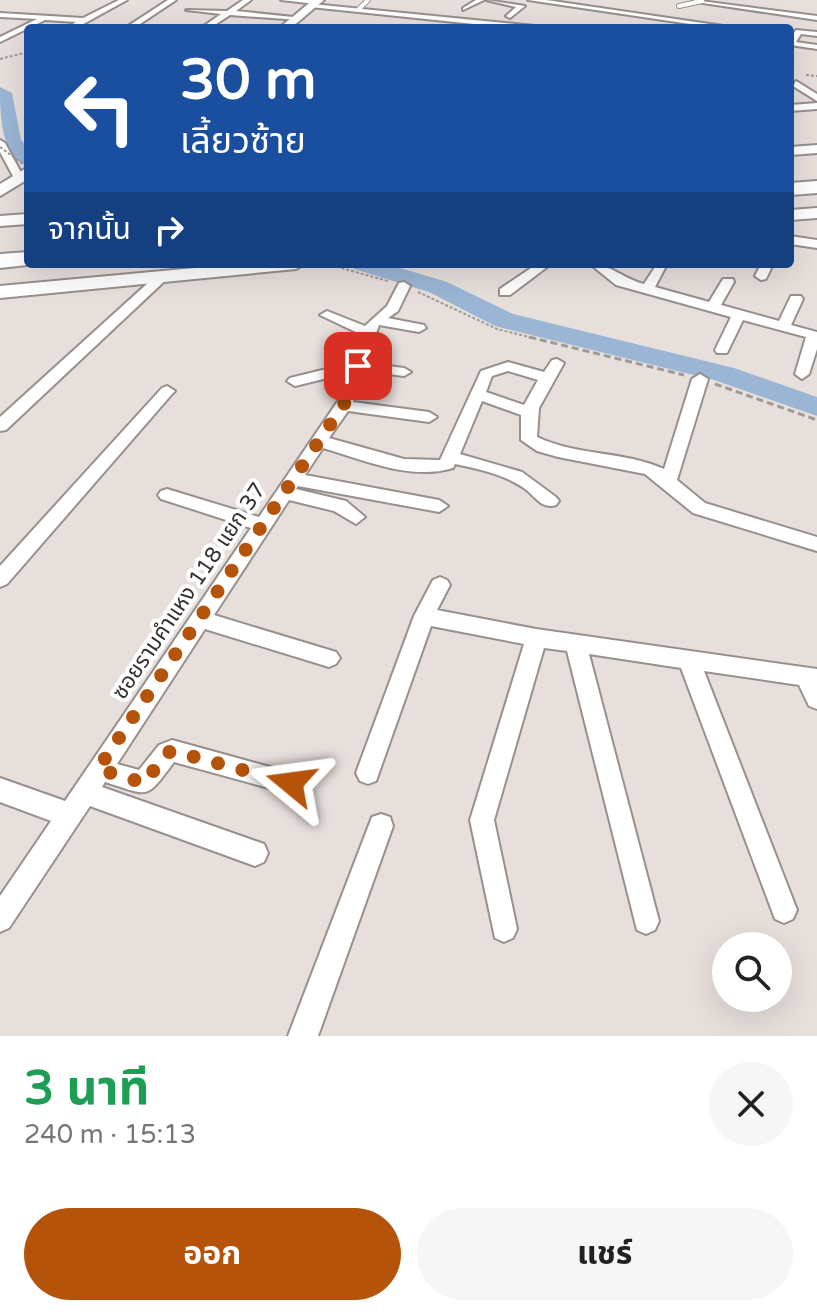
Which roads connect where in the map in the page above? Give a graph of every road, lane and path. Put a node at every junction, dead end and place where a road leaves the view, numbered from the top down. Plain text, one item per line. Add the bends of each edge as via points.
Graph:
1 (124, 0) edge
2 (173, 0) edge
3 (248, 0) edge
4 (284, 0) edge
5 (368, 0) edge
6 (481, 0) edge
7 (489, 0) edge
8 (531, 0) edge
9 (696, 0) edge
10 (742, 0) edge
11 (702, 1) edge
12 (761, 1) edge
13 (618, 2) dead end
14 (570, 3) edge
15 (679, 6) dead end
16 (261, 7) dead end
17 (92, 8) dead end
18 (659, 8) dead end
19 (105, 9) junction
20 (465, 9) dead end
21 (190, 10) dead end
22 (358, 10) junction
23 (607, 11) junction
24 (817, 11) edge
25 (227, 13) junction
26 (304, 13) edge
27 (700, 15) dead end
28 (1, 16) edge
29 (270, 16) junction
30 (510, 16) dead end
31 (651, 17) junction
32 (43, 18) junction
33 (817, 18) edge
34 (83, 20) junction
35 (630, 23) dead end
36 (694, 23) junction
37 (31, 24) edge
38 (76, 24) edge
39 (135, 24) edge
40 (211, 24) edge
41 (260, 24) edge
42 (496, 24) edge
43 (640, 24) edge
44 (709, 24) edge
45 (24, 28) edge
46 (817, 34) edge
47 (794, 37) edge
48 (0, 40) edge
49 (794, 40) edge
50 (817, 47) edge
51 (24, 53) edge
52 (0, 59) edge
53 (796, 84) dead end
54 (817, 98) edge
55 (817, 106) edge
56 (794, 108) edge
57 (0, 145) edge
58 (817, 149) edge
59 (794, 151) edge
60 (817, 170) edge
61 (24, 172) edge
62 (24, 172) edge
63 (794, 173) edge
64 (24, 174) edge
65 (817, 187) edge
66 (794, 189) edge
67 (0, 191) edge
68 (24, 216) edge
69 (0, 218) edge
70 (24, 239) edge
71 (794, 241) edge
72 (0, 242) edge
73 (817, 244) edge
74 (24, 259) edge
75 (0, 261) edge
76 (248, 268) edge
77 (341, 268) edge
78 (539, 268) edge
79 (602, 268) edge
80 (661, 268) edge
81 (165, 275) junction
82 (728, 282) dead end
83 (404, 286) junction
84 (647, 289) junction
85 (0, 292) edge
86 (505, 292) dead end
87 (796, 299) dead end
88 (713, 307) junction
89 (327, 315) dead end
90 (739, 315) junction
91 (372, 326) junction
92 (783, 327) junction
93 (419, 328) dead end
94 (816, 336) edge
95 (722, 350) dead end
96 (358, 366) junction
97 (404, 372) dead end
98 (802, 374) dead end
99 (700, 379) junction
100 (295, 381) dead end
101 (167, 391) dead end
102 (477, 394) junction
103 (343, 405) junction
104 (528, 412) junction
105 (429, 417) dead end
106 (817, 420) edge
107 (0, 426) edge
108 (319, 441) junction
109 (450, 457) junction
110 (668, 483) junction
111 (289, 485) junction
112 (167, 495) dead end
113 (550, 501) dead end
114 (439, 506) dead end
115 (356, 517) dead end
116 (263, 525) junction
117 (817, 544) edge
118 (0, 579) edge
119 (440, 585) dead end
120 (424, 616) junction
121 (200, 619) junction
122 (536, 638) junction
123 (576, 644) junction
124 (329, 658) dead end
125 (689, 660) junction
126 (812, 678) edge
127 (817, 699) edge
128 (98, 769) junction
129 (368, 773) dead end
130 (291, 783) dead end
131 (0, 790) edge
132 (84, 792) junction
133 (69, 815) junction
134 (381, 826) dead end
135 (255, 853) dead end
136 (784, 910) dead end
137 (0, 919) edge
138 (646, 921) dead end
139 (504, 929) dead end
140 (303, 1036) edge

1 - 19 street
2 - 39 street
3 - 25 street
4 - 26 street
5 - 22 lane
6 - 20 street
7 - 30 street via 522,6
8 - 14 street
9 - 11 street
10 - 12 street
11 - 15 lane
11 - 33 street
12 - 24 street
13 - 23 street
14 - 23 street
16 - 26 street
17 - 19 street
18 - 31 street
19 - 34 street
21 - 25 street
22 - 26 street
22 - 42 street
23 - 31 street
25 - 29 street
25 - 40 street
26 - 29 street
27 - 36 street
28 - 32 street
29 - 41 street
31 - 36 street
32 - 34 street
32 - 37 street
34 - 38 street
35 - 43 street
36 - 44 street
45 - 48 street
46 - 47 street via 799,32
49 - 50 street
51 - 52 path
53 - 54 street
55 - 56 street
57 - 61 street
57 - 62 path, bridge
58 - 59 main road
60 - 63 highway
64 - 67 main road
65 - 66 highway
68 - 69 main road
70 - 72 highway
71 - 73 street
74 - 75 highway
76 - 81 main road
77 - 83 path
78 - 86 street
79 - 84 street via 621,282
80 - 84 street
81 - 85 main road
81 - 107 street
82 - 88 street
83 - 91 street, ซอยรามคำแหง 118 แยก 37 via 393,308
83 - 99 path via 497,329
84 - 88 street
87 - 92 street
88 - 90 street
89 - 91 street
90 - 92 street
90 - 95 street
91 - 93 street
91 - 96 street, ซอยรามคำแหง 118 แยก 37
92 - 94 street
94 - 98 street
96 - 97 street
96 - 100 street
96 - 103 street, ซอยรามคำแหง 118 แยก 37
99 - 106 path
99 - 110 street
101 - 118 street
102 - 104 street
102 - 104 street via 493,368 552,371
102 - 109 street
103 - 105 street
103 - 108 street, ซอยรามคำแหง 118 แยก 37
104 - 110 street via 529,440 600,462 650,470
108 - 109 street via 421,467 441,468
108 - 111 street, ซอยรามคำแหง 118 แยก 37
109 - 113 street via 528,480
110 - 117 street via 699,508
111 - 114 street
111 - 115 street
111 - 116 street, ซอยรามคำแหง 118 แยก 37
112 - 116 street
116 - 121 street, ซอยรามคำแหง 118 แยก 37
119 - 120 street
120 - 122 street
120 - 129 street
121 - 124 street
121 - 128 street, ซอยรามคำแหง 118 แยก 37
122 - 123 street
122 - 139 street via 482,820
123 - 125 street
123 - 138 street
125 - 126 street
125 - 136 street
126 - 127 street
128 - 130 street via 144,783 172,751
128 - 132 street, ซอยรามคำแหง 118 แยก 37
131 - 133 street
132 - 133 street, ซอยรามคำแหง 118 แยก 37
132 - 135 street
133 - 137 street, ซอยรามคำแหง 118 แยก 37
134 - 140 street

